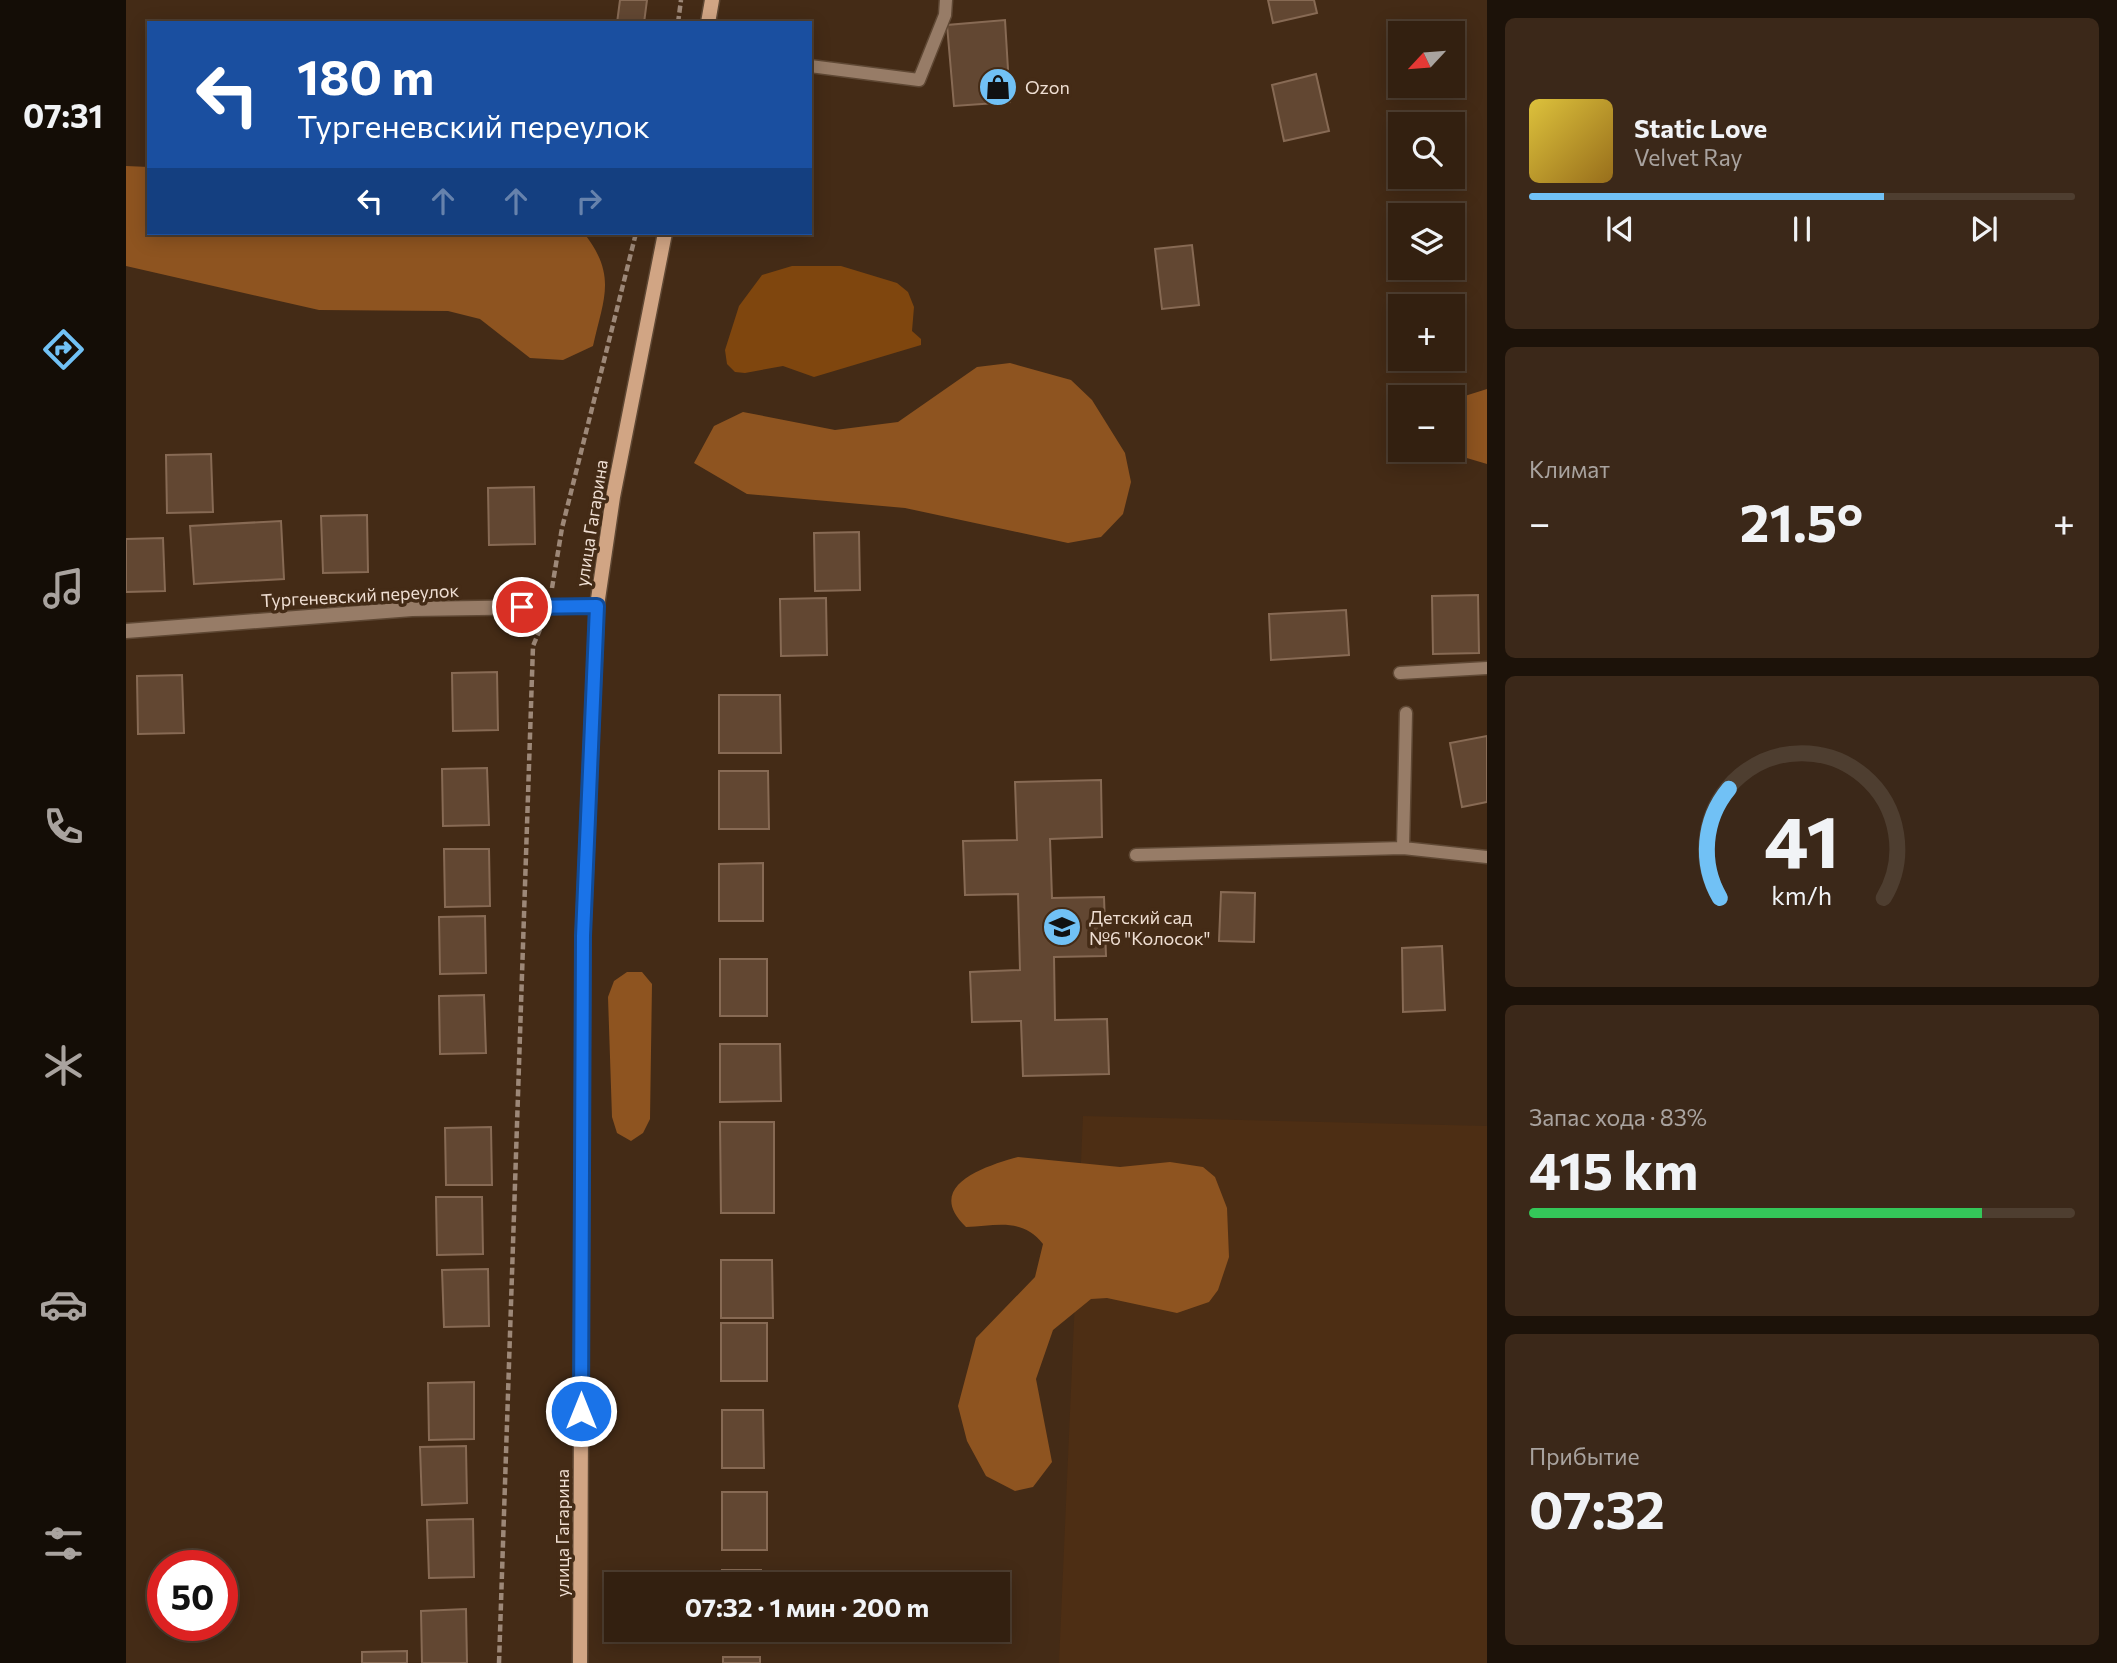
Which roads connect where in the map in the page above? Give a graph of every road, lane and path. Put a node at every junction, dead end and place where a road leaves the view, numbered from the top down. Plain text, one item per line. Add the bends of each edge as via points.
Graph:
1 (681, 0) edge
2 (712, 0) edge
3 (946, 0) edge
4 (678, 21) edge
5 (709, 21) edge
6 (812, 66) edge
7 (635, 235) edge
8 (665, 235) edge
9 (597, 606) junction
10 (549, 607) junction
11 (126, 631) edge
12 (1487, 668) edge
13 (1400, 674) dead end
14 (1406, 713) dead end
15 (1403, 848) junction
16 (1136, 855) dead end
17 (1487, 857) edge
18 (499, 1663) edge
19 (580, 1663) edge

1 - 4 path
2 - 5 main road
3 - 6 lane via 945,15 919,79
7 - 10 path via 562,528
8 - 9 main road, улица Гагарина via 613,498
9 - 10 street, Тургеневский переулок
9 - 19 main road, улица Гагарина via 583,936
10 - 11 street, Тургеневский переулок via 412,609
10 - 18 path via 533,646
12 - 13 lane
14 - 15 lane
15 - 16 lane
15 - 17 lane

